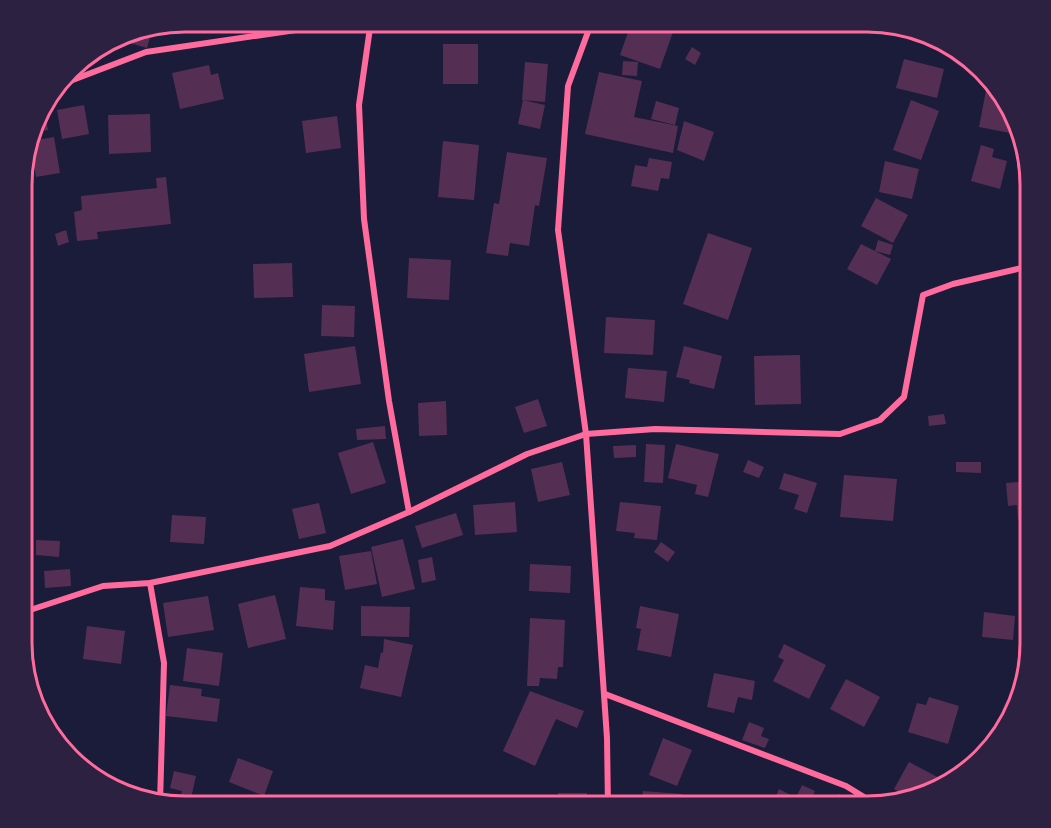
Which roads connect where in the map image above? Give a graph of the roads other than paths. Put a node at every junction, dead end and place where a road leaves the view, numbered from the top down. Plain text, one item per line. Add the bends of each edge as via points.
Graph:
1 (282, 32) edge
2 (369, 32) edge
3 (588, 32) edge
4 (73, 80) edge
5 (1020, 268) edge
6 (586, 434) junction
7 (409, 512) junction
8 (150, 583) junction
9 (32, 609) edge
10 (604, 694) junction
11 (160, 794) edge
12 (608, 796) edge
13 (862, 796) edge

1 - 4 street via 146,52
2 - 7 street via 359,105 364,219
3 - 6 street via 568,86 558,230
5 - 6 street via 923,295 904,397 880,420 840,434 655,429
6 - 7 street via 527,454
6 - 10 street
7 - 8 street via 330,546
8 - 9 street via 103,586
8 - 11 street via 164,663
10 - 12 street
10 - 13 street via 846,786

